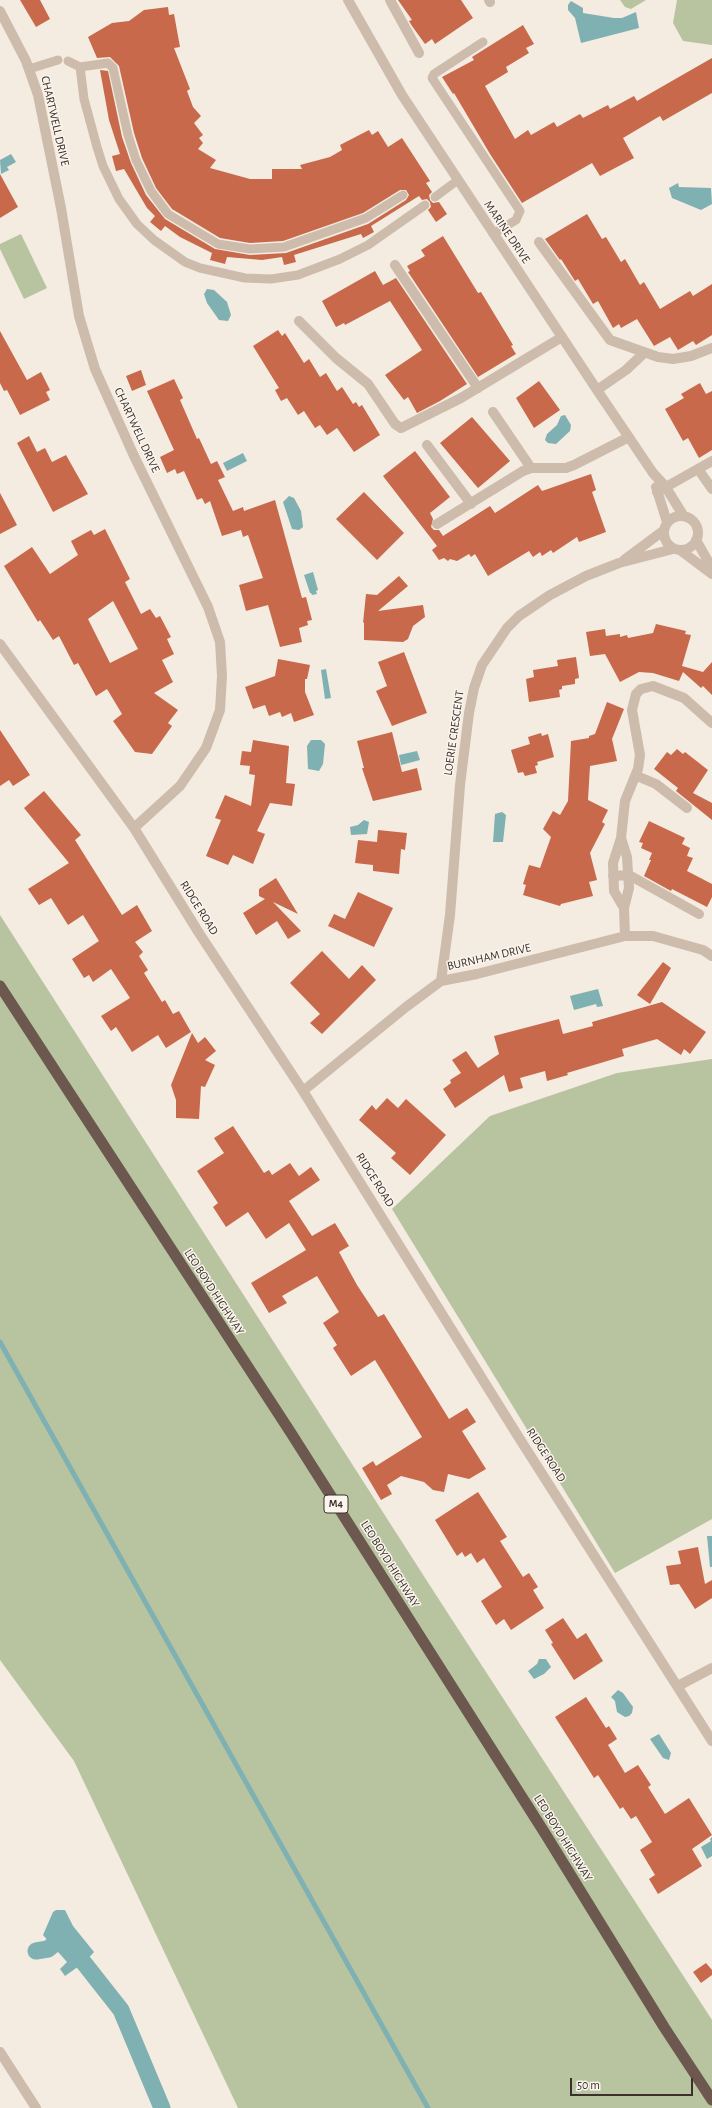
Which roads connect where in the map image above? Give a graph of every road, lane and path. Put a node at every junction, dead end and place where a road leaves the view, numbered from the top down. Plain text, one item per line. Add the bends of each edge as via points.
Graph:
1 (348, 0) edge
2 (390, 0) edge
3 (0, 11) edge
4 (483, 42) dead end
5 (419, 53) dead end
6 (58, 60) dead end
7 (68, 61) dead end
8 (80, 67) junction
9 (29, 69) junction
10 (458, 180) junction
11 (403, 195) dead end
12 (435, 197) dead end
13 (425, 205) dead end
14 (493, 234) junction
15 (539, 242) dead end
16 (394, 265) dead end
17 (299, 321) dead end
18 (562, 336) junction
19 (712, 348) edge
20 (644, 353) junction
21 (478, 388) junction
22 (597, 390) junction
23 (493, 412) dead end
24 (629, 437) junction
25 (427, 445) dead end
26 (712, 461) edge
27 (531, 468) junction
28 (698, 469) junction
29 (661, 489) junction
30 (712, 489) edge
31 (471, 504) junction
32 (683, 516) junction
33 (437, 524) dead end
34 (665, 526) junction
35 (696, 540) junction
36 (676, 550) junction
37 (619, 563) junction
38 (712, 568) edge
39 (712, 574) edge
40 (0, 644) edge
41 (712, 723) edge
42 (637, 776) junction
43 (687, 808) dead end
44 (134, 828) junction
45 (621, 838) junction
46 (629, 875) junction
47 (613, 876) junction
48 (624, 908) junction
49 (699, 914) dead end
50 (625, 936) junction
51 (712, 956) edge
52 (441, 981) junction
53 (0, 986) edge
54 (303, 1091) junction
55 (712, 1668) edge
56 (678, 1686) junction
57 (712, 1741) edge
58 (1, 2055) edge
59 (712, 2100) edge
60 (34, 2107) edge

1 - 10 street, MARINE DRIVE via 402,95
2 - 5 street
3 - 9 street, CHARTWELL DRIVE
4 - 14 lane via 434,74 432,78 520,211 516,220
6 - 9 lane
7 - 8 lane
8 - 11 lane via 108,63 113,68 128,135 136,160 151,191 168,214 218,244 250,249 284,247 366,218
8 - 13 lane via 84,99 97,148 119,199 150,236 185,262 200,268 245,278 271,279 298,275 368,245
9 - 44 street, CHARTWELL DRIVE via 38,95 61,208 79,316 89,352 134,456 208,607 220,642 220,710 206,748 180,786
10 - 12 lane
10 - 14 street, MARINE DRIVE
14 - 18 street, MARINE DRIVE
15 - 20 street via 610,340
16 - 21 street
17 - 21 street via 336,358 368,384 398,427 405,427
18 - 21 street
18 - 22 street, MARINE DRIVE
19 - 20 street via 673,359
20 - 22 street via 626,370
22 - 24 street, MARINE DRIVE
23 - 27 street
24 - 27 street via 574,466
24 - 29 street, MARINE DRIVE
25 - 31 street
26 - 28 street
27 - 31 street
28 - 29 street
28 - 30 street
29 - 32 street, MARINE DRIVE
29 - 34 street, MARINE DRIVE
31 - 33 street
32 - 34 street via 677,516
32 - 35 street via 691,518 696,524
34 - 36 street via 667,544
34 - 37 street, LOERIE CRESCENT
35 - 36 street via 692,546
35 - 38 street
36 - 37 street, LOERIE CRESCENT
36 - 39 street
37 - 52 street, LOERIE CRESCENT via 550,594 519,616 496,642 482,665 469,713 460,785 450,915
40 - 44 street, RIDGE ROAD
41 - 42 street via 684,698 653,686 641,689 634,700 632,710 640,755
42 - 43 street via 656,784
42 - 45 street via 624,801
44 - 54 street, RIDGE ROAD
45 - 46 street
45 - 47 street via 613,863
46 - 47 street
46 - 48 street via 629,893
46 - 49 street
47 - 48 street via 614,891
48 - 50 street
50 - 51 street, BURNHAM DRIVE via 653,936 703,950
50 - 52 street, BURNHAM DRIVE
52 - 54 street, BURNHAM DRIVE
53 - 59 highway, LEO BOYD HIGHWAY / M4 via 291,1433
54 - 56 street, RIDGE ROAD via 516,1433
55 - 56 street
56 - 57 street, RIDGE ROAD
58 - 60 street

